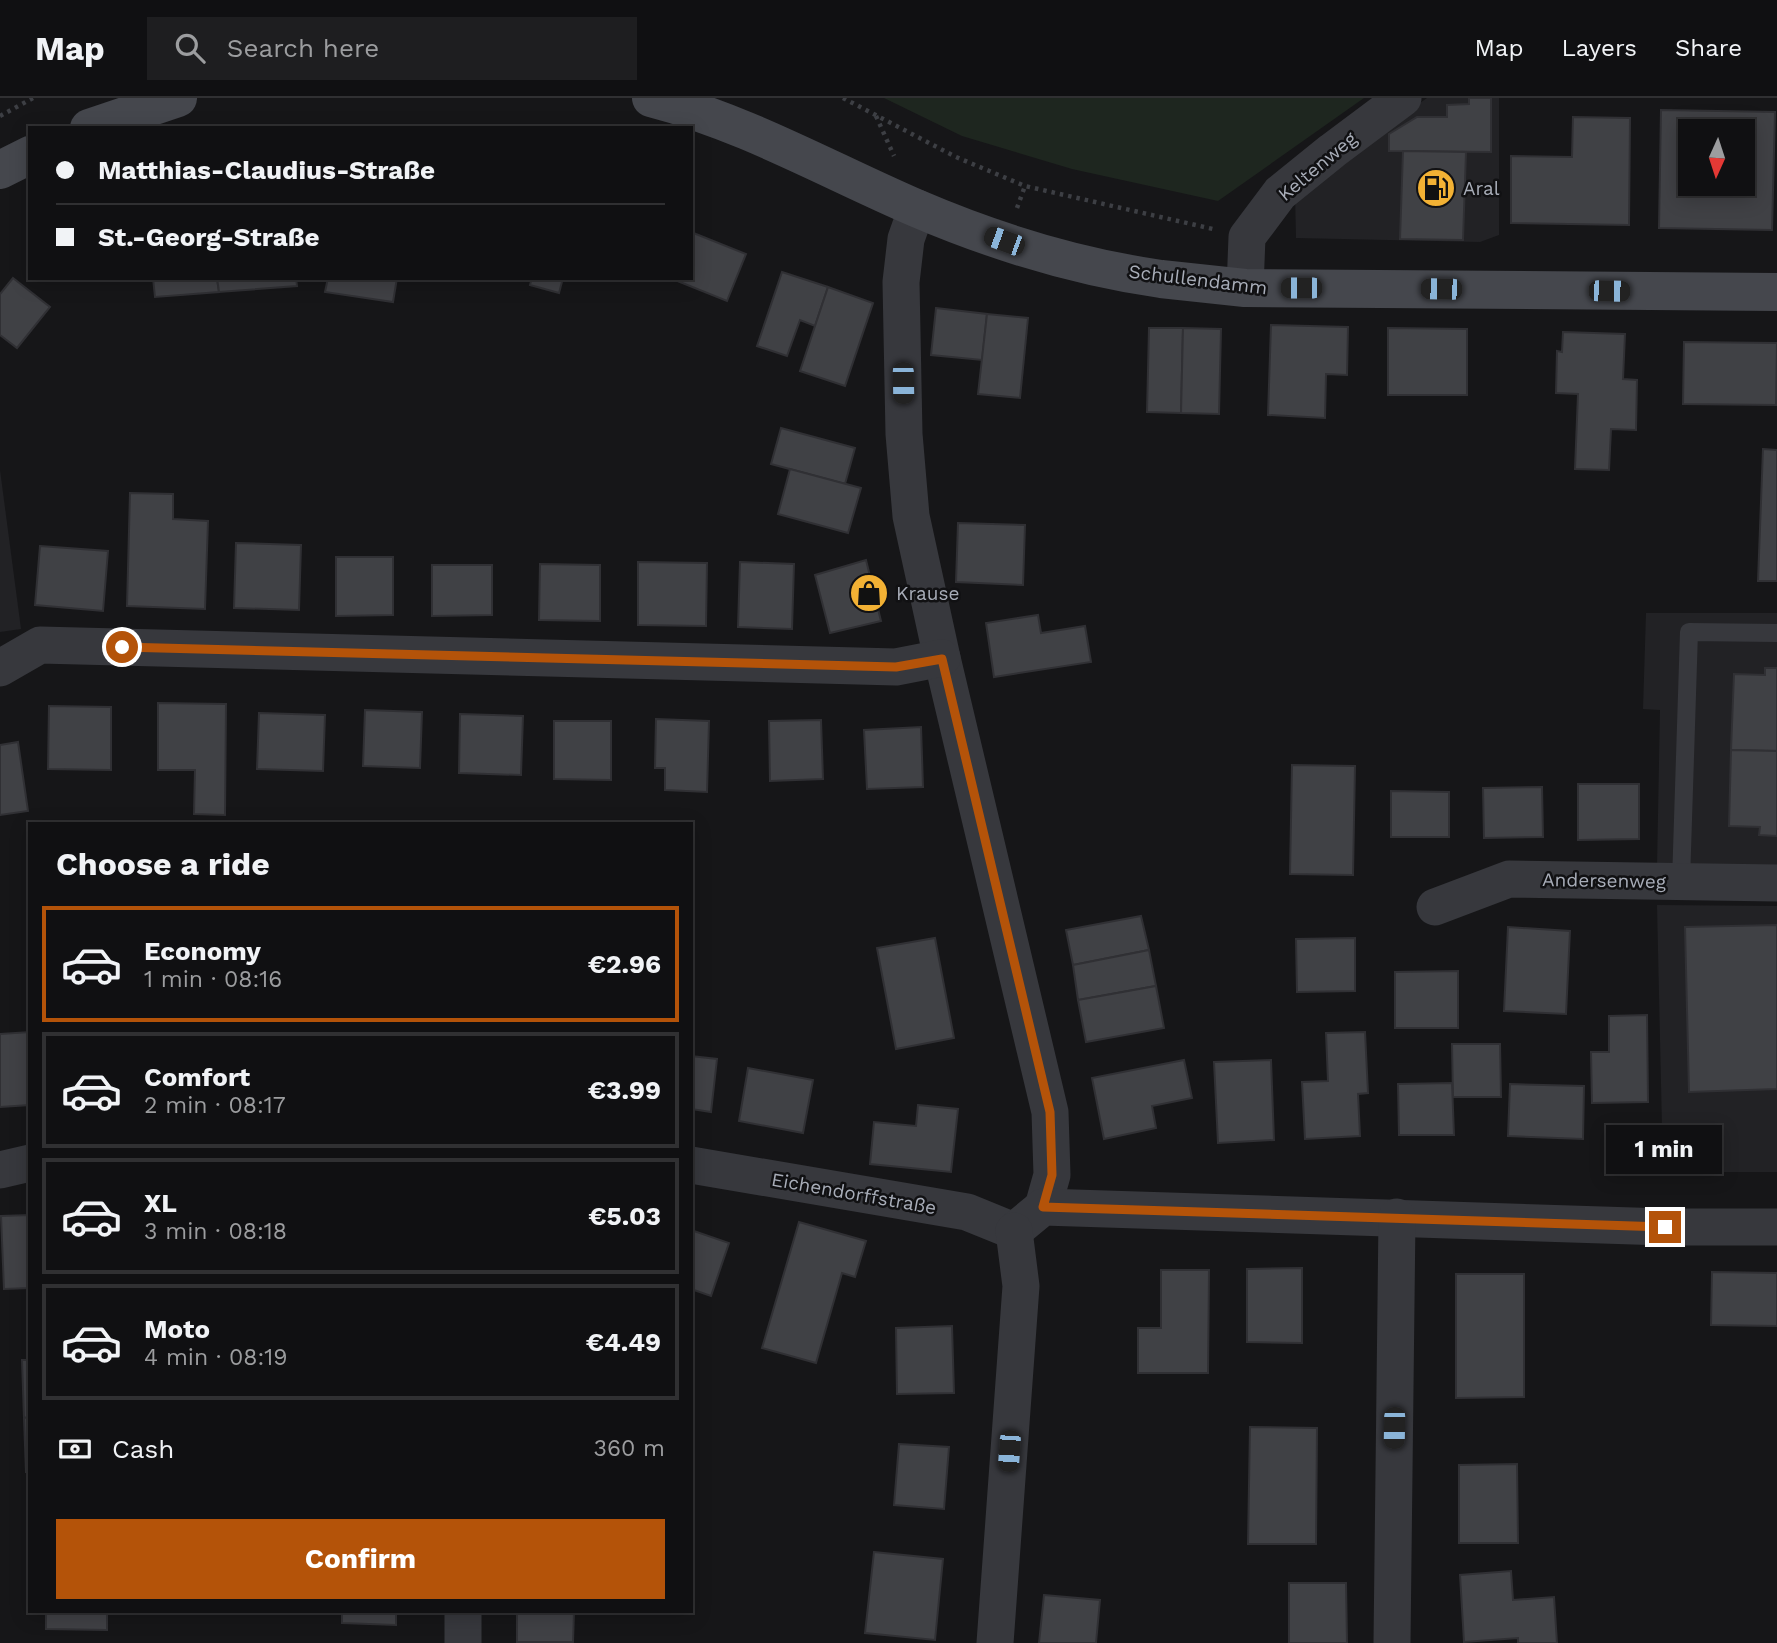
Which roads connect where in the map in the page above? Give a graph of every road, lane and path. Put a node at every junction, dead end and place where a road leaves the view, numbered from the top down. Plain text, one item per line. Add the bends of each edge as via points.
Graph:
1 (33, 98) edge
2 (178, 98) edge
3 (651, 98) edge
4 (843, 98) edge
5 (1403, 98) edge
6 (0, 116) edge
7 (95, 126) edge
8 (28, 156) edge
9 (0, 170) edge
10 (917, 208) junction
11 (1247, 237) junction
12 (1245, 288) junction
13 (1777, 292) edge
14 (1777, 633) edge
15 (942, 659) junction
16 (0, 668) edge
17 (1681, 882) junction
18 (1777, 883) edge
19 (1435, 907) dead end
20 (28, 1163) edge
21 (693, 1165) edge
22 (0, 1170) edge
23 (1043, 1207) junction
24 (1397, 1217) junction
25 (1777, 1227) edge
26 (1014, 1231) junction
27 (463, 1613) edge
28 (463, 1643) edge
29 (995, 1643) edge
30 (1392, 1643) edge

1 - 6 path
2 - 7 main road
3 - 10 main road, Schullendamm via 779,144
4 - 11 path via 956,157 1025,186
5 - 11 street, Keltenweg via 1280,193
8 - 9 main road
10 - 12 main road, Schullendamm via 1068,259 1159,278
10 - 15 street via 906,239 901,282 904,434 911,516
11 - 12 street
12 - 13 main road, Schullendamm
14 - 17 lane via 1689,632
15 - 16 street via 896,667 40,645
15 - 23 street via 1050,1112 1052,1175
17 - 18 street, Andersenweg
17 - 19 street, Andersenweg via 1509,879
20 - 22 street
21 - 26 street, Eichendorffstraße via 967,1212
23 - 24 street
23 - 26 street
24 - 25 street
24 - 30 street
26 - 29 street via 1021,1286
27 - 28 street

